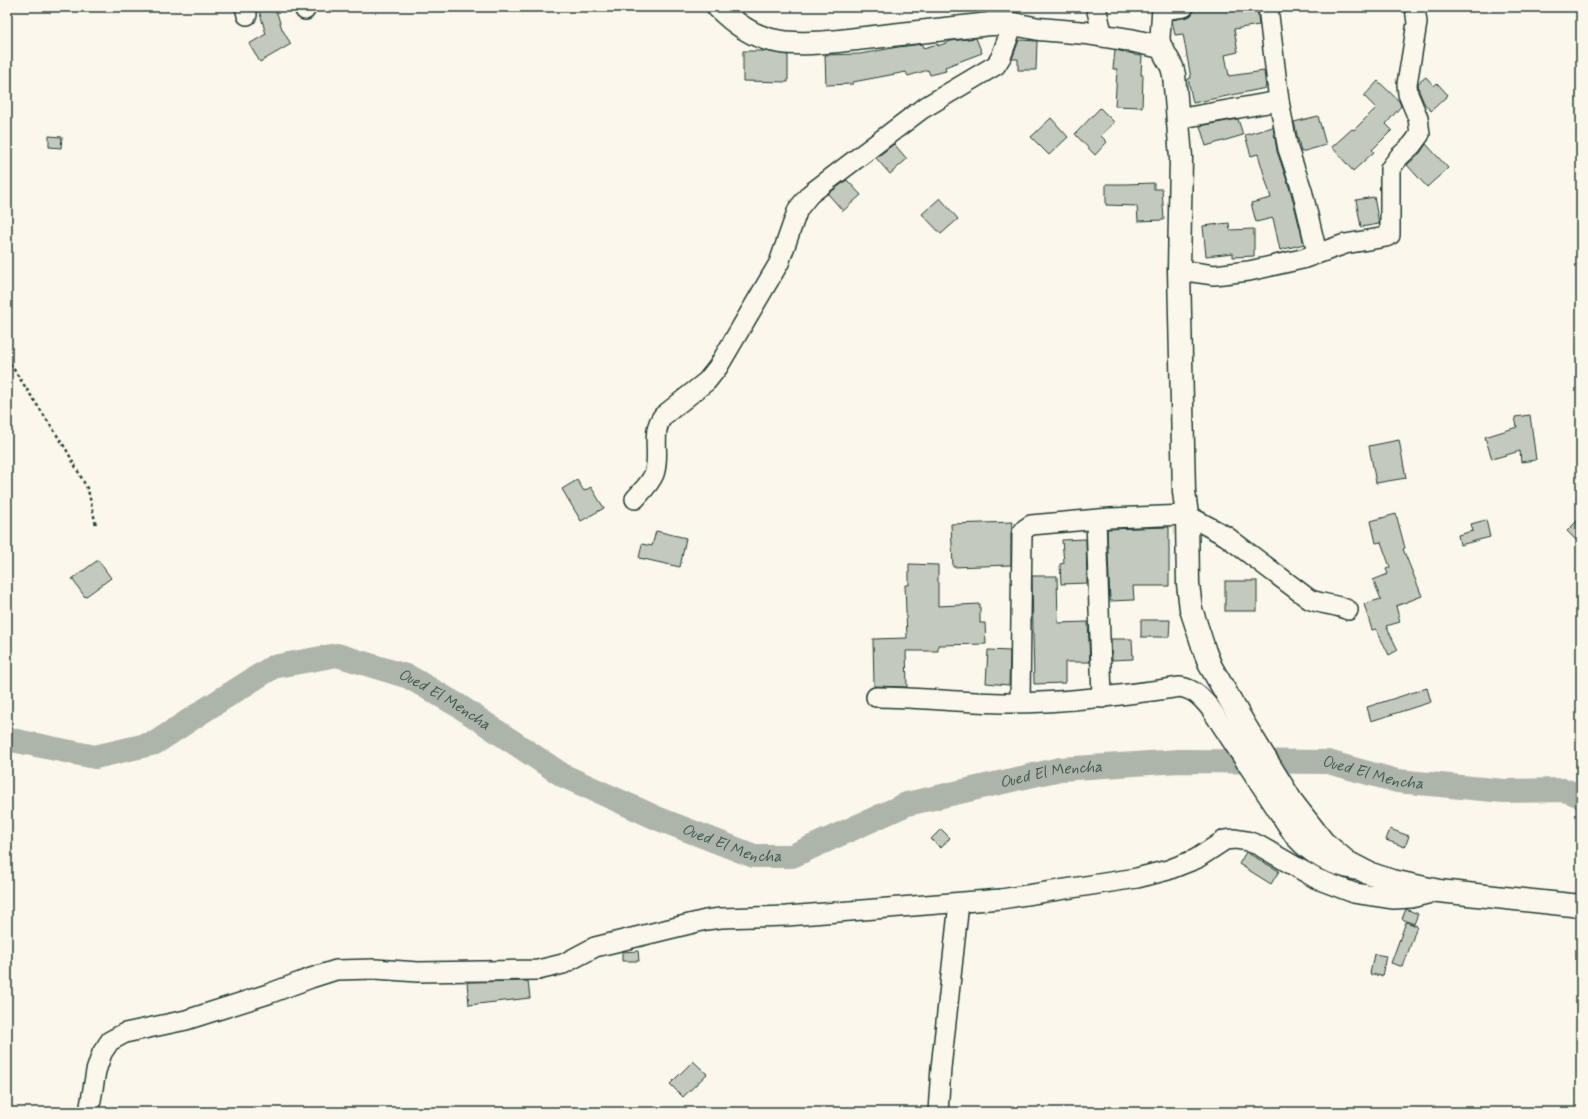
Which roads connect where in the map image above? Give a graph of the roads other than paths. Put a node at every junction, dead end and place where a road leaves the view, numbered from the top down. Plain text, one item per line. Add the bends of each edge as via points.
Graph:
1 (718, 7) edge
2 (1096, 7) edge
3 (1184, 7) edge
4 (1268, 7) edge
5 (1415, 7) edge
6 (1162, 9) edge
7 (1013, 24) junction
8 (1103, 36) junction
9 (1161, 48) junction
10 (1280, 100) junction
11 (1177, 119) junction
12 (1317, 253) junction
13 (1179, 270) junction
14 (634, 499) dead end
15 (1187, 514) junction
16 (1096, 520) junction
17 (1348, 610) dead end
18 (876, 697) dead end
19 (1102, 698) junction
20 (1020, 702) junction
21 (1235, 728) junction
22 (1439, 891) junction
23 (959, 903) junction
24 (1581, 906) edge
25 (89, 1112) edge
26 (938, 1112) edge

1 - 7 main road via 741,27 784,43
2 - 8 street
3 - 6 street
4 - 10 street
5 - 12 street via 1417,23 1407,84 1408,94 1418,118 1420,134 1390,168 1390,234
6 - 9 street
7 - 8 main road
7 - 14 street via 996,65 910,118 826,180 803,201 779,263 718,367 707,381 659,422 654,475
8 - 9 main road
9 - 11 main road via 1173,71
10 - 11 street
10 - 12 street via 1288,149
11 - 13 main road via 1180,157
12 - 13 street via 1269,267 1228,274 1214,275
13 - 15 main road via 1184,492
15 - 16 street
15 - 17 street via 1226,536 1309,600
15 - 21 main road via 1188,584 1192,609
16 - 19 street
16 - 20 street via 1031,525 1022,533
18 - 20 street
19 - 20 street
19 - 21 street via 1180,687 1189,688
21 - 22 main road via 1285,807 1347,862 1392,881
22 - 23 street via 1394,899 1354,893 1317,879 1258,845 1235,839 1225,840 1180,866 1137,878
22 - 24 main road
23 - 25 street via 706,920 595,947 563,964 538,970 418,972 353,969 327,972 177,1023 133,1031 117,1037 107,1045 99,1060
23 - 26 street

